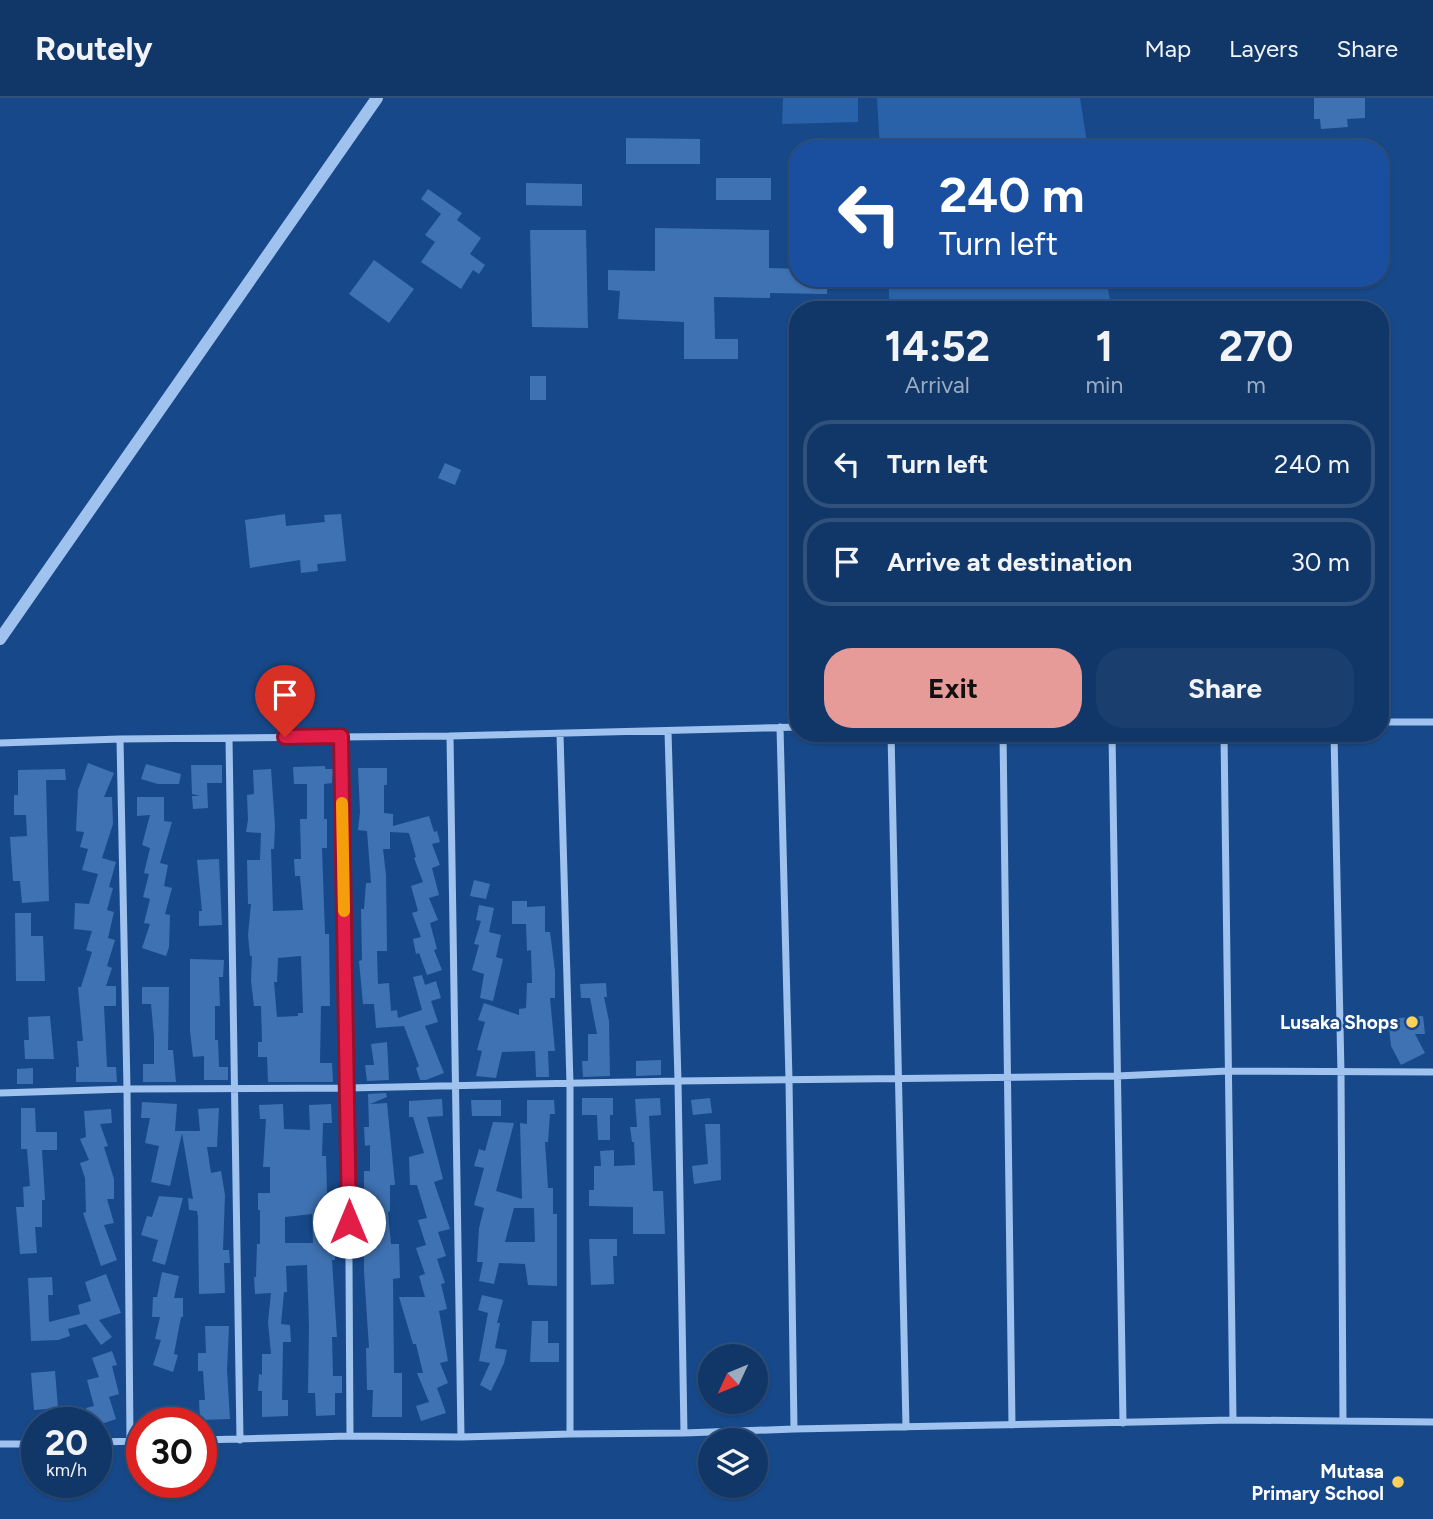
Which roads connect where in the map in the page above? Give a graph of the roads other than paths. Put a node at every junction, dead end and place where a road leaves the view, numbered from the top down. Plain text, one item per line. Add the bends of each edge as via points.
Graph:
1 (377, 98) edge
2 (0, 639) edge
3 (1389, 722) edge
4 (1433, 722) edge
5 (780, 727) junction
6 (789, 727) edge
7 (668, 731) junction
8 (561, 734) junction
9 (341, 736) junction
10 (450, 736) junction
11 (121, 739) junction
12 (229, 739) junction
13 (891, 742) edge
14 (1003, 742) edge
15 (1112, 742) edge
16 (1224, 742) edge
17 (1334, 742) edge
18 (0, 743) edge
19 (1228, 1071) junction
20 (1433, 1072) edge
21 (1341, 1074) junction
22 (1007, 1076) junction
23 (1117, 1076) junction
24 (899, 1078) junction
25 (678, 1080) junction
26 (789, 1080) junction
27 (570, 1084) junction
28 (456, 1085) junction
29 (234, 1088) junction
30 (348, 1088) junction
31 (127, 1089) junction
32 (0, 1093) edge
33 (131, 1407) edge
34 (1233, 1420) junction
35 (1343, 1421) junction
36 (1433, 1422) edge
37 (1123, 1423) junction
38 (1012, 1424) junction
39 (906, 1427) junction
40 (794, 1429) junction
41 (684, 1433) junction
42 (570, 1434) junction
43 (350, 1436) junction
44 (461, 1437) junction
45 (217, 1440) edge
46 (240, 1440) junction
47 (0, 1444) edge
48 (21, 1444) edge

1 - 2 street
3 - 4 street
5 - 6 street
5 - 7 street
5 - 26 street
7 - 8 street
7 - 25 street
8 - 10 street
8 - 27 street
9 - 10 street
9 - 12 street
9 - 30 street
10 - 28 street
11 - 12 street
11 - 18 street
11 - 31 street
12 - 29 street
13 - 24 street
14 - 22 street
15 - 23 street
16 - 19 street
17 - 21 street
19 - 21 street
19 - 23 street
19 - 34 street
20 - 21 street
21 - 35 street
22 - 23 street
22 - 24 street
22 - 38 street
23 - 37 street
24 - 26 street
24 - 39 street
25 - 26 street
25 - 27 street
25 - 41 street
26 - 40 street
27 - 28 street
27 - 42 street
28 - 30 street
28 - 44 street
29 - 30 street
29 - 31 street
29 - 46 street
30 - 43 street
31 - 32 street
31 - 33 street
34 - 35 street
34 - 37 street
35 - 36 street
37 - 38 street
38 - 39 street
39 - 40 street
40 - 41 street
41 - 42 street
42 - 44 street
43 - 44 street
43 - 46 street
45 - 46 street
47 - 48 street

